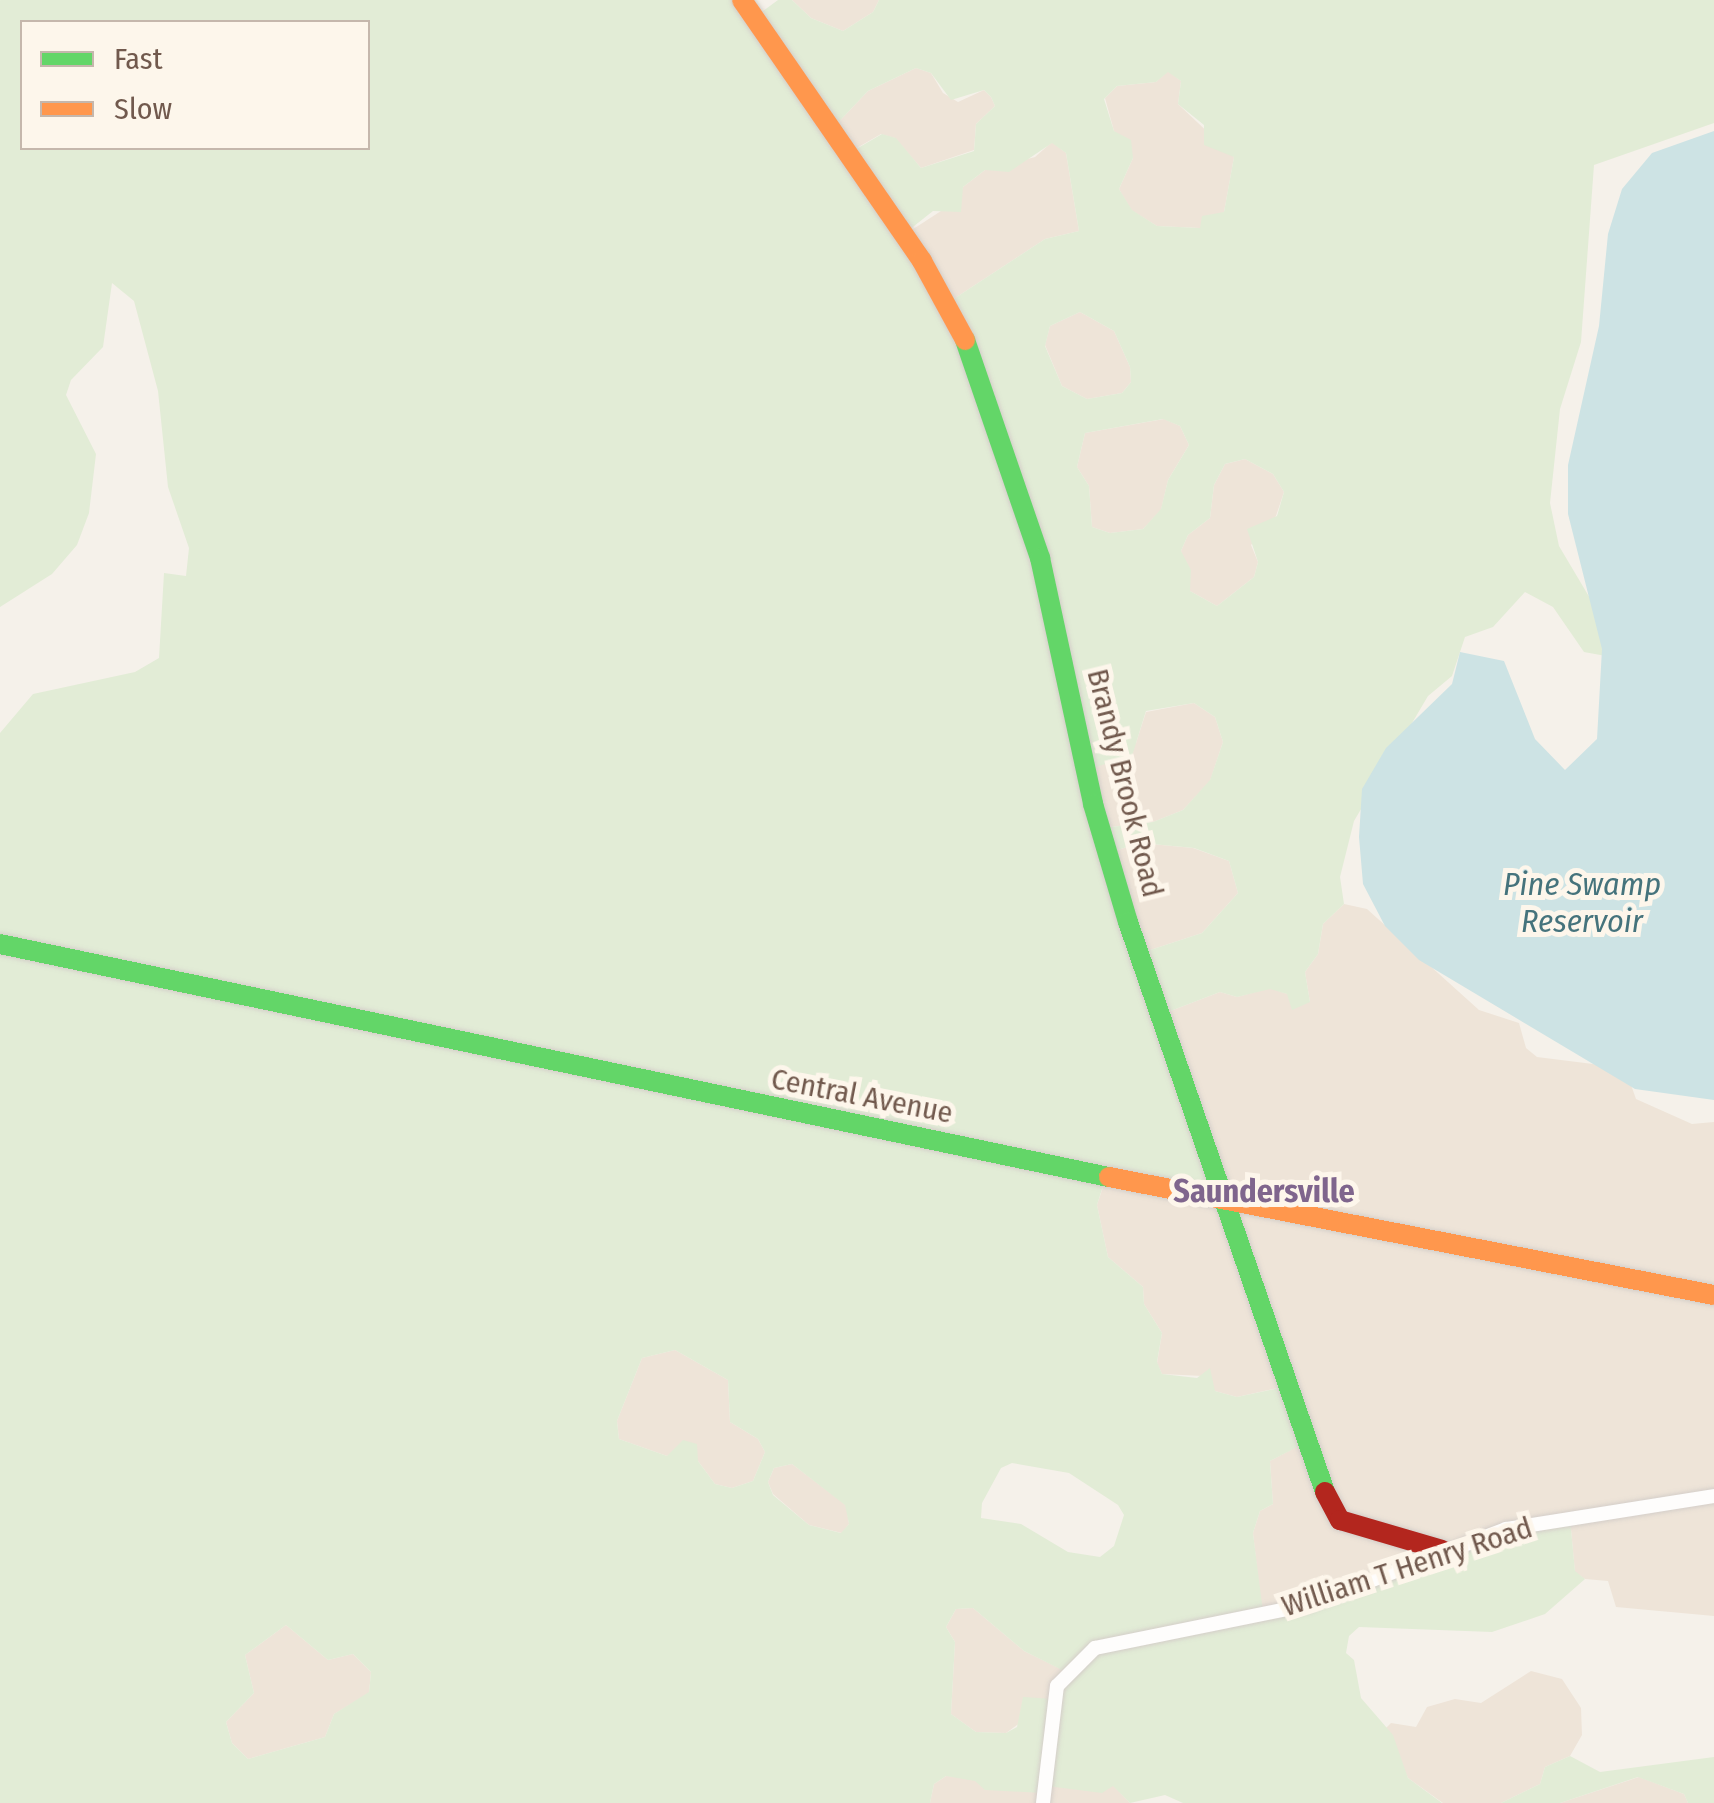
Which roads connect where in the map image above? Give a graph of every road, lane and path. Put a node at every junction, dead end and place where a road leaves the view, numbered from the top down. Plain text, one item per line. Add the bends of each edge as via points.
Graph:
1 (742, 0) edge
2 (0, 944) edge
3 (1226, 1197) junction
4 (1714, 1294) edge
5 (1714, 1496) edge
6 (1442, 1550) junction
7 (1043, 1803) edge

1 - 3 street, Brandy Brook Road via 922,261 974,356 1040,558 1093,804 1128,922
2 - 3 street, Central Avenue via 812,1118
3 - 4 street, Central Avenue
3 - 6 street, Brandy Brook Road via 1299,1426 1340,1520
5 - 6 street, William T Henry Road via 1506,1528
6 - 7 street, William T Henry Road via 1307,1605 1153,1632 1085,1654 1057,1686

